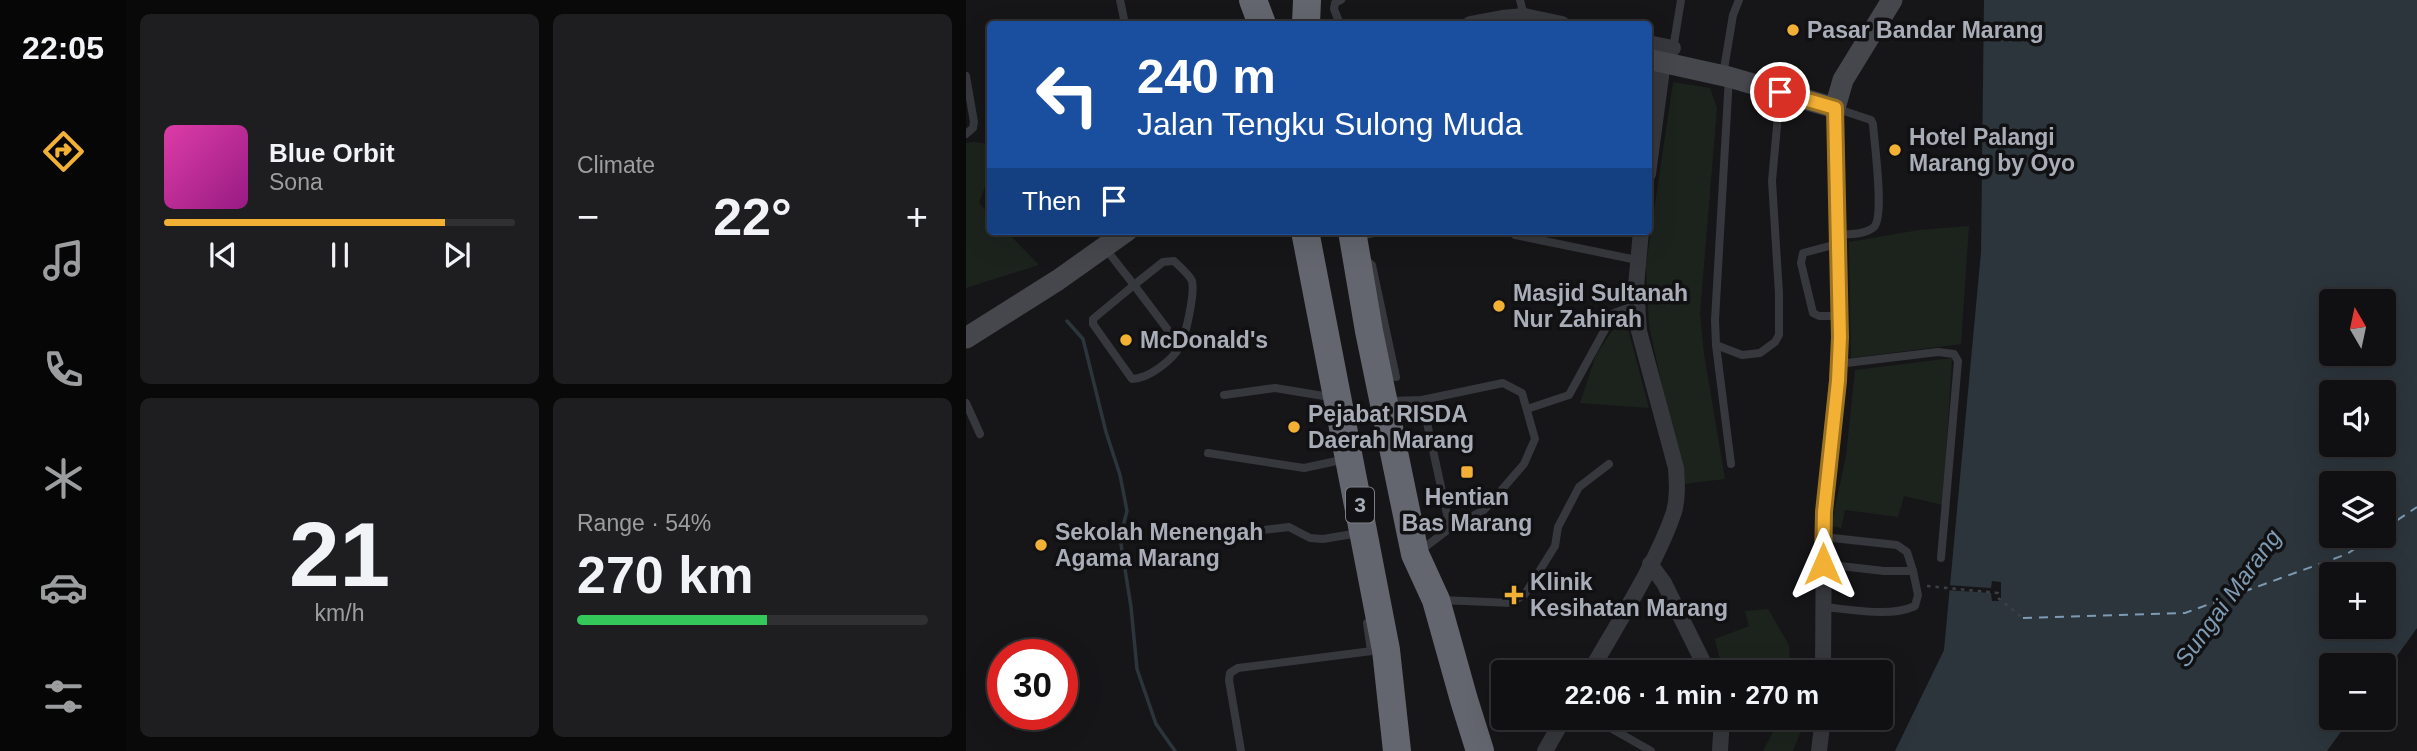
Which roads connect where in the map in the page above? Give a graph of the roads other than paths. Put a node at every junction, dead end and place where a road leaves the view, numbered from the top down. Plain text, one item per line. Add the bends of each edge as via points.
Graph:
1 (1120, 0) edge
2 (1253, 0) edge
3 (1341, 0) edge
4 (1520, 0) edge
5 (1681, 0) edge
6 (1739, 0) edge
7 (1892, 0) edge
8 (1524, 20) edge
9 (1124, 21) edge
10 (1261, 21) edge
11 (1339, 21) edge
12 (1486, 21) edge
13 (1664, 58) edge
14 (966, 76) edge
15 (1726, 76) junction
16 (1780, 92) junction
17 (1835, 108) junction
18 (1652, 131) edge
19 (966, 134) edge
20 (1122, 235) edge
21 (1300, 235) edge
22 (1307, 235) edge
23 (1515, 235) edge
24 (1640, 235) edge
25 (1361, 238) edge
26 (1837, 240) junction
27 (1105, 248) junction
28 (1637, 260) junction
29 (1311, 261) junction
30 (1134, 285) junction
31 (1636, 305) junction
32 (1839, 316) junction
33 (966, 338) edge
34 (1716, 345) junction
35 (1180, 346) junction
36 (1838, 364) junction
37 (1390, 389) junction
38 (1224, 395) dead end
39 (1336, 398) junction
40 (1422, 400) junction
41 (966, 403) edge
42 (1527, 409) junction
43 (980, 433) dead end
44 (1208, 453) dead end
45 (1351, 458) junction
46 (1609, 464) dead end
47 (1731, 464) dead end
48 (1450, 528) junction
49 (1365, 532) junction
50 (1229, 534) dead end
51 (1824, 537) junction
52 (1415, 554) junction
53 (1941, 558) dead end
54 (1650, 564) junction
55 (1823, 564) junction
56 (1913, 571) junction
57 (1436, 600) junction
58 (1823, 607) junction
59 (1366, 614) dead end
60 (1379, 651) junction
61 (1597, 660) edge
62 (1702, 660) edge
63 (1823, 660) edge
64 (1557, 730) edge
65 (1614, 730) edge
66 (1721, 730) edge
67 (1822, 730) edge
68 (1241, 751) edge
69 (1397, 751) edge
70 (1480, 751) edge
71 (1545, 751) edge
72 (1651, 751) edge
73 (1720, 751) edge
74 (1819, 751) edge

1 - 9 lane
2 - 10 highway
3 - 11 lane via 1334,9
4 - 8 lane
5 - 13 lane
6 - 15 lane
7 - 17 street via 1849,70
8 - 12 street
13 - 15 street
13 - 18 street
14 - 19 lane via 974,122
15 - 16 street
15 - 34 lane
16 - 17 street
16 - 34 lane via 1772,181 1779,335 1760,353 1742,355
17 - 26 street
17 - 26 lane via 1873,124 1879,218 1866,231
20 - 27 street
21 - 29 highway
22 - 29 highway, 3
23 - 28 lane
24 - 28 street
25 - 37 highway, 3
26 - 32 street
26 - 32 lane via 1803,253 1801,263 1813,313
27 - 30 lane
27 - 33 street
28 - 31 street
29 - 39 highway, 3
30 - 35 lane
30 - 35 lane via 1168,261 1174,261 1191,280 1193,295
30 - 35 lane via 1093,319 1132,379 1167,362
31 - 42 lane via 1614,313 1569,395
31 - 54 street via 1678,487 1674,510
32 - 36 street
34 - 47 lane
36 - 51 street
36 - 53 lane via 1955,354
37 - 40 lane
37 - 52 highway, 3
38 - 39 lane via 1275,387
39 - 45 highway, 3
40 - 42 lane via 1503,383 1522,393
40 - 48 lane
41 - 43 lane
42 - 48 lane via 1535,439 1524,464 1484,510
44 - 45 lane via 1304,468
45 - 49 highway, 3
46 - 57 lane via 1579,487 1558,527 1555,546 1525,594 1511,603
48 - 52 lane
49 - 50 lane via 1323,539 1289,527
49 - 60 highway, 3
51 - 55 street
51 - 56 lane via 1897,545 1907,552
52 - 57 highway, 3
54 - 61 street
54 - 62 street
55 - 56 lane
55 - 58 street
56 - 58 lane via 1918,595 1911,608
57 - 70 highway, 3
58 - 63 street
59 - 60 lane
60 - 68 lane via 1238,668 1230,673
60 - 69 highway, 3
64 - 71 street
65 - 72 lane
66 - 73 street
67 - 74 street

